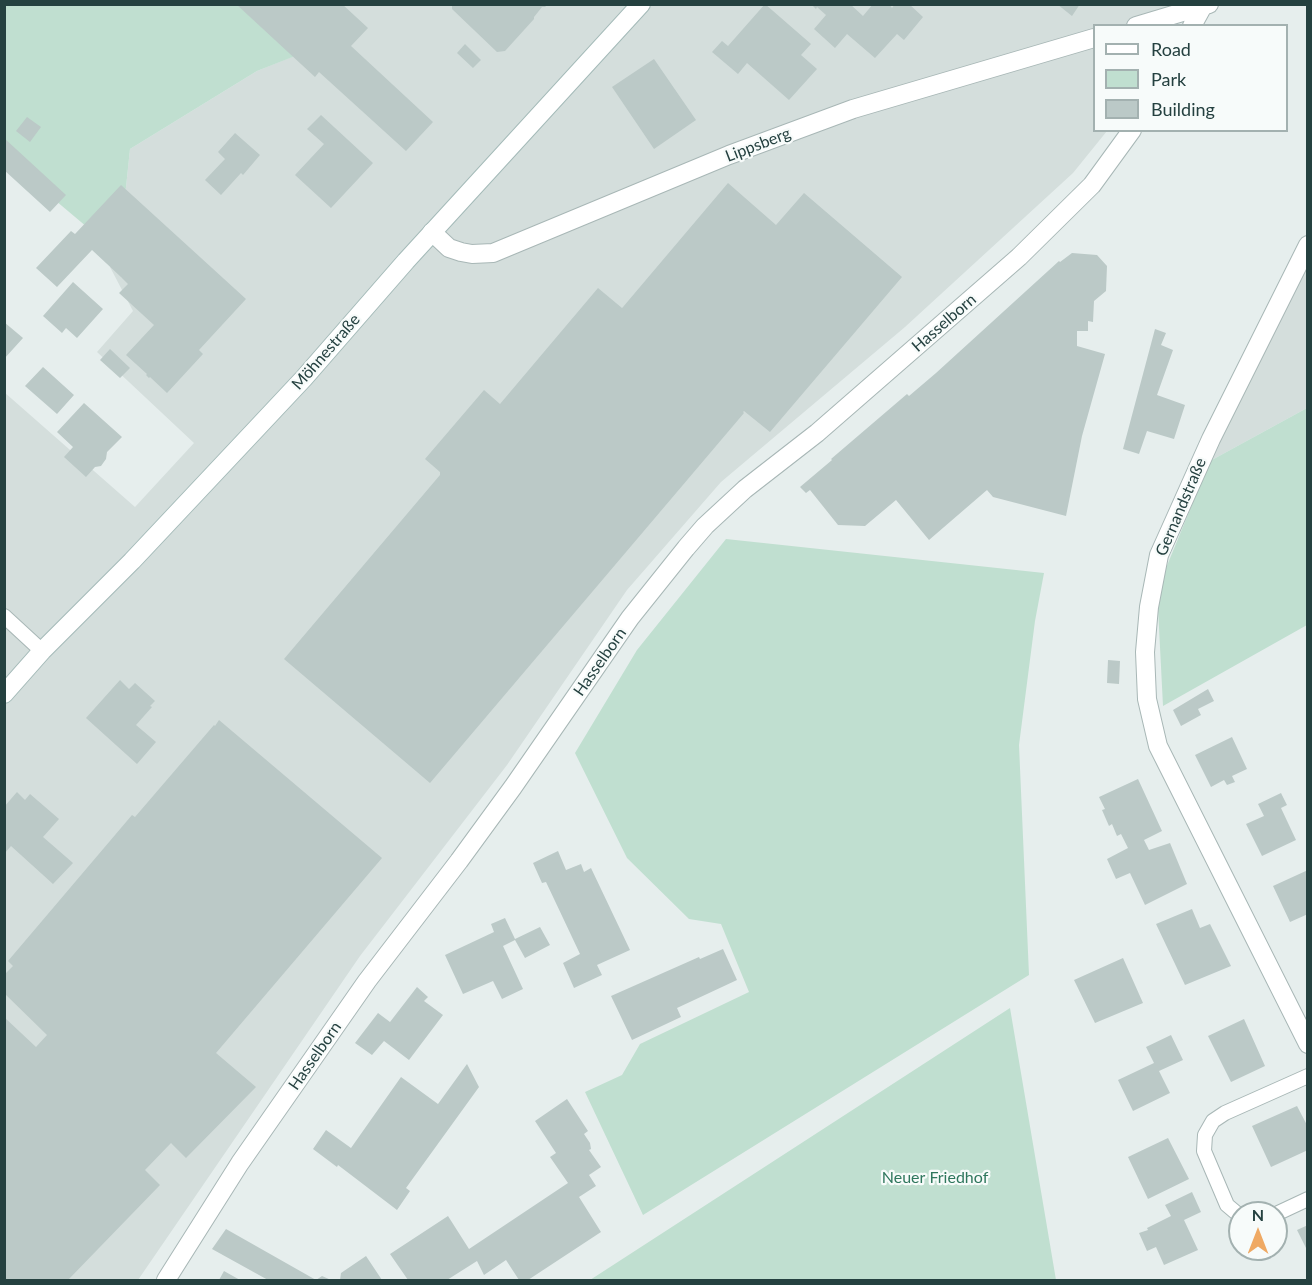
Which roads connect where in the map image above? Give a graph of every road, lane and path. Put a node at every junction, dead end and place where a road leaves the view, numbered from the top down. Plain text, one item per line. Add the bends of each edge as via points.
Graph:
1 (641, 4) edge
2 (1206, 5) edge
3 (1143, 24) edge
4 (1193, 24) edge
5 (1093, 39) edge
6 (1131, 132) edge
7 (432, 232) junction
8 (1308, 245) edge
9 (4, 616) edge
10 (42, 651) junction
11 (4, 694) edge
12 (1308, 1044) edge
13 (1308, 1076) edge
14 (1308, 1198) edge
15 (1228, 1206) edge
16 (1288, 1208) edge
17 (166, 1281) edge

1 - 7 street, Möhnestraße
2 - 3 street
2 - 4 street
5 - 7 street, Lippsberg via 853,109 729,155 493,253 472,254 449,248
6 - 17 street, Hasselborn via 1092,185 1019,257 817,433 745,489 692,541 630,618 513,787 367,981 240,1163
7 - 10 street, Möhnestraße via 304,378
8 - 12 street, Gernandstraße via 1211,439 1159,555 1145,652 1147,699 1158,746
9 - 10 lane
10 - 11 street, Möhnestraße
13 - 15 lane via 1213,1121 1205,1135 1204,1150
14 - 16 lane

